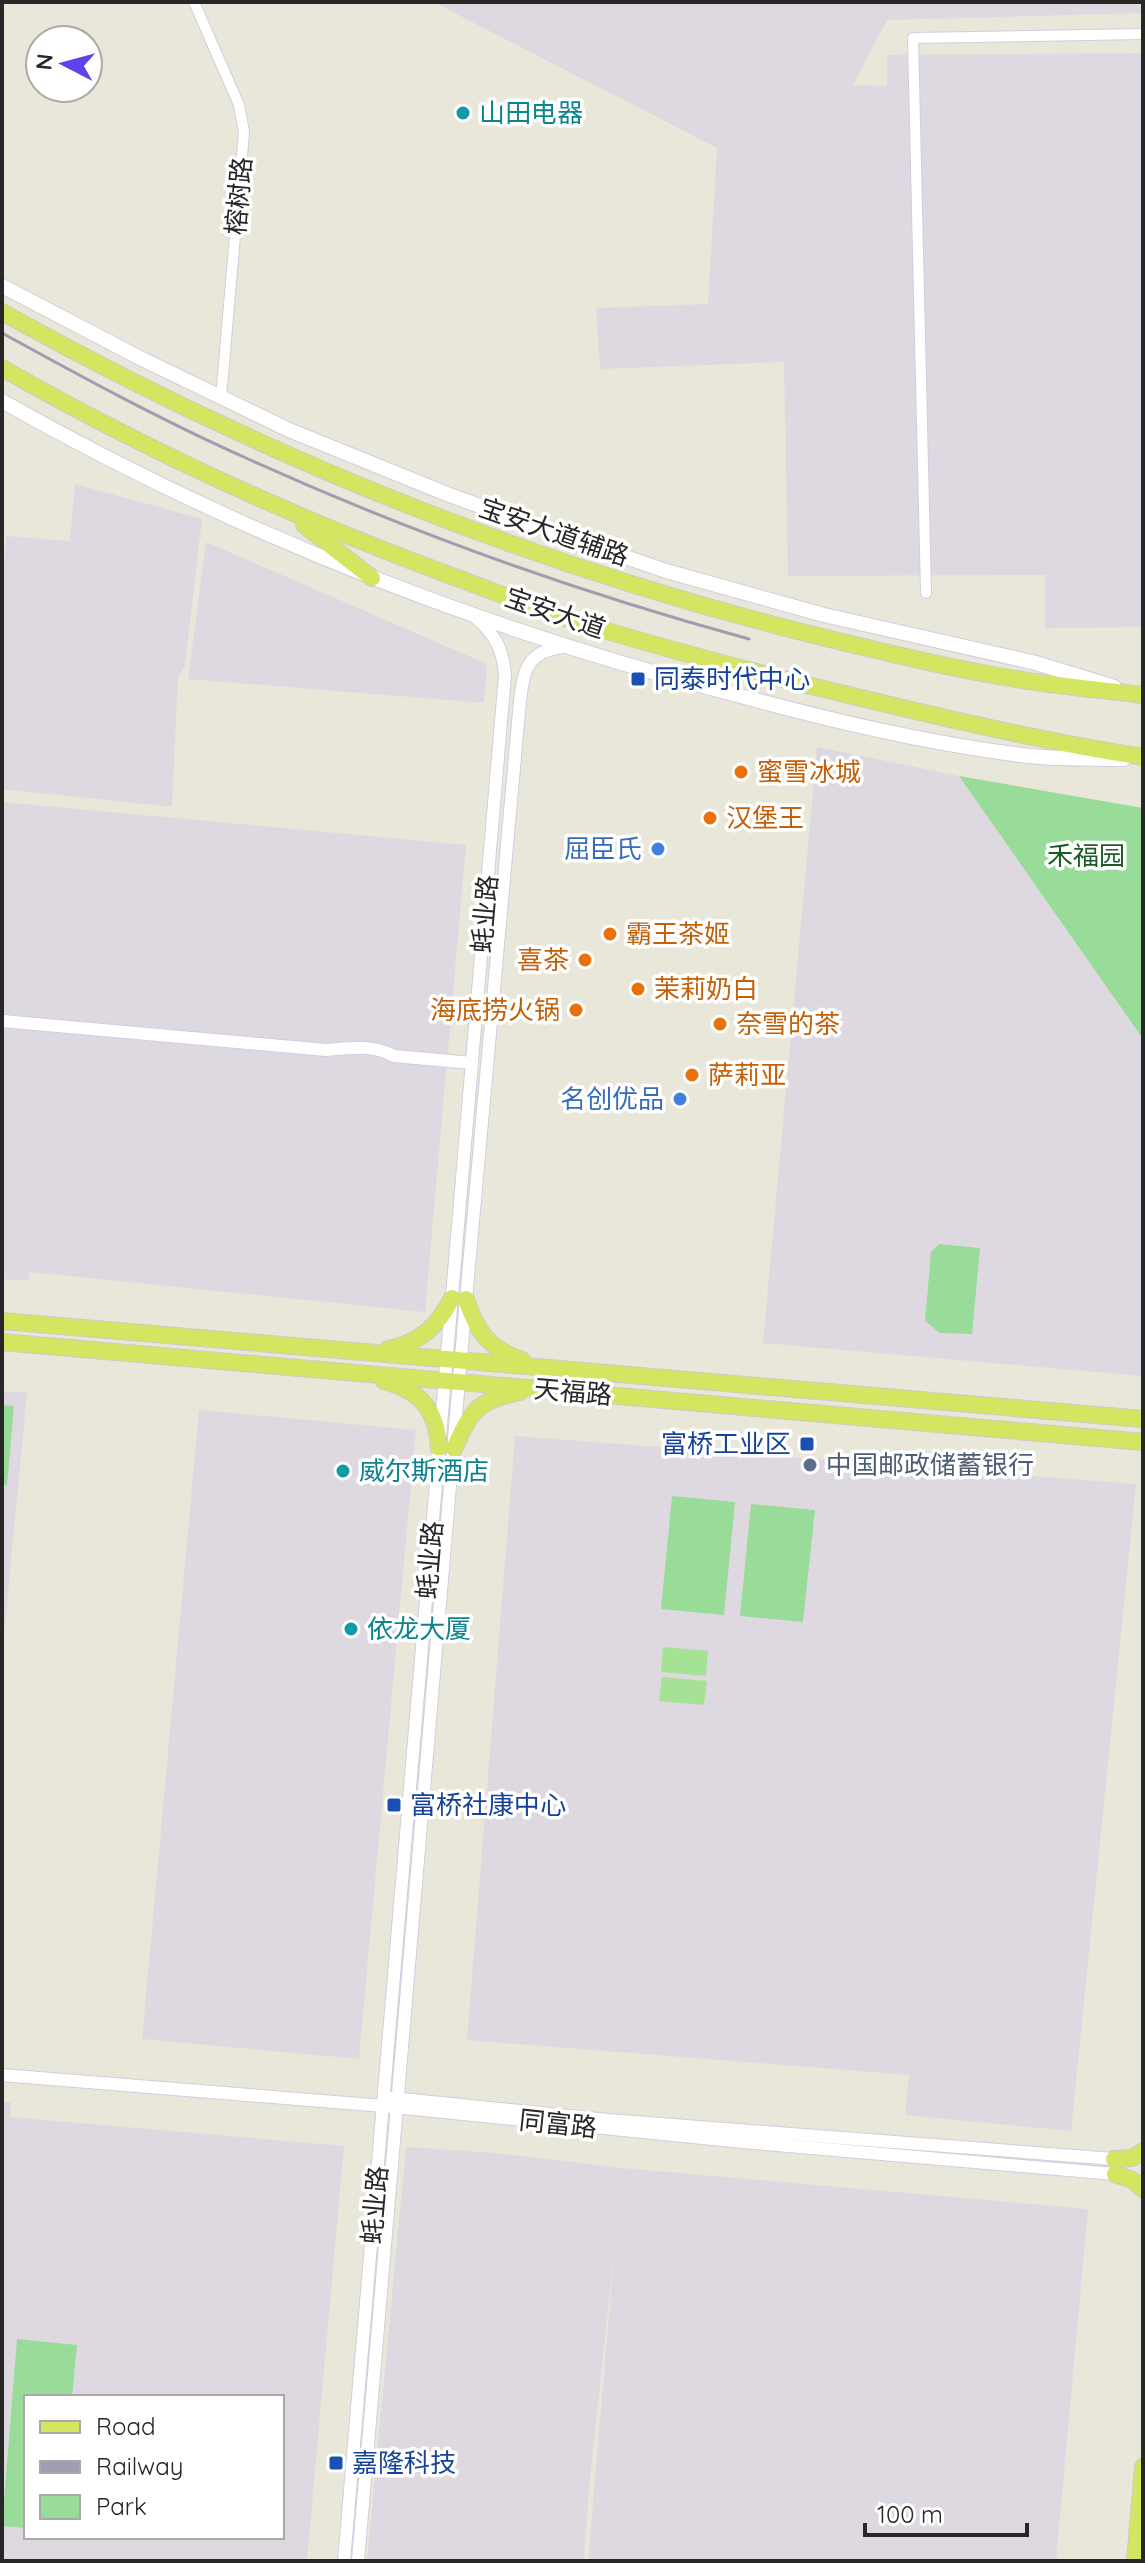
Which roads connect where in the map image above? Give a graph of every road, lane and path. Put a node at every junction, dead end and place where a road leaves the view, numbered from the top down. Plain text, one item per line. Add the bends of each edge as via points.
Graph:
1 (194, 2) edge
2 (1143, 34) edge
3 (2, 286) edge
4 (2, 312) edge
5 (2, 368) edge
6 (221, 398) junction
7 (2, 401) edge
8 (287, 512) junction
9 (372, 578) junction
10 (926, 593) dead end
11 (474, 616) junction
12 (562, 647) junction
13 (1141, 695) edge
14 (1143, 759) edge
15 (2, 1021) edge
16 (472, 1063) junction
17 (459, 1298) junction
18 (2, 1321) edge
19 (2, 1342) edge
20 (351, 1351) junction
21 (454, 1360) junction
22 (550, 1368) junction
23 (351, 1372) junction
24 (452, 1381) junction
25 (545, 1389) junction
26 (1140, 1418) edge
27 (1142, 1442) edge
28 (446, 1449) junction
29 (2, 2068) edge
30 (2, 2075) edge
31 (390, 2102) junction
32 (1143, 2151) edge
33 (1114, 2166) junction
34 (1143, 2189) edge
35 (1143, 2467) edge
36 (344, 2561) edge
37 (358, 2561) edge
38 (1135, 2561) edge

1 - 6 street, 榕树路 via 239,105 244,132
2 - 10 street via 913,38
3 - 6 main road, 宝安大道辅路
4 - 13 main road, 宝安大道 via 353,484 633,585 745,619 933,663
5 - 8 main road, 宝安大道 via 182,465
6 - 13 main road, 宝安大道辅路 via 447,494 666,571 824,615 1036,663
7 - 9 main road via 172,490
8 - 9 main road
8 - 14 main road, 宝安大道 via 522,602 651,644 889,705
9 - 11 main road
11 - 12 main road
11 - 16 street, 蚝业路 via 494,634 505,675
12 - 14 main road via 917,738 1021,755
12 - 17 street, 蚝业路 via 541,651 522,683
15 - 16 street via 326,1050 357,1047
16 - 17 street, 蚝业路
17 - 20 main road via 419,1339 390,1349
17 - 21 street, 蚝业路
17 - 22 main road via 482,1335 500,1352
18 - 20 main road, 天福路
19 - 23 main road, 天福路
20 - 21 main road, 天福路
21 - 22 main road, 天福路
21 - 24 street, 蚝业路
22 - 26 main road, 天福路
23 - 24 main road, 天福路
23 - 28 main road via 396,1385 420,1399
24 - 25 main road, 天福路
24 - 28 street, 蚝业路
25 - 27 main road, 天福路
25 - 28 main road via 481,1405
28 - 31 street, 蚝业路
29 - 31 street, 同富路
30 - 31 street, 同富路
31 - 33 street, 同富路
31 - 36 street, 蚝业路
31 - 37 street, 蚝业路
32 - 33 main road
33 - 34 main road
35 - 38 main road

